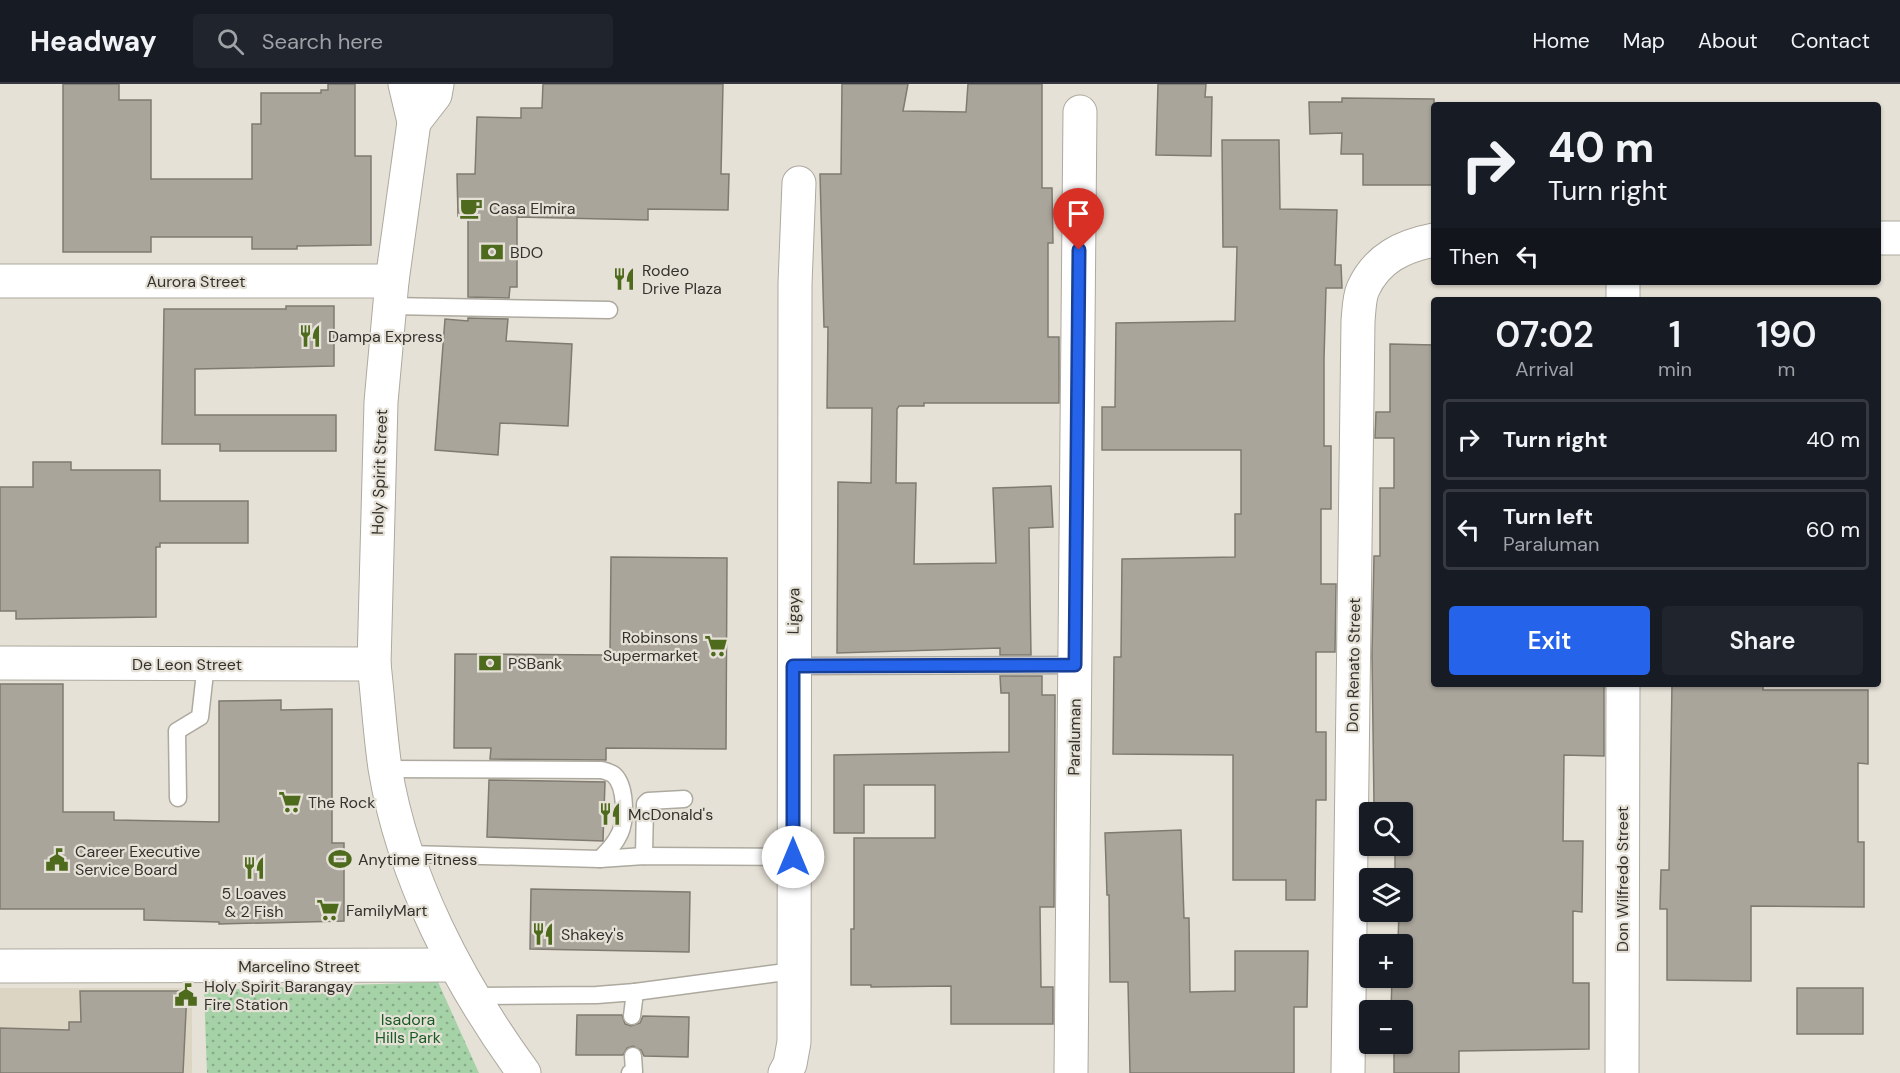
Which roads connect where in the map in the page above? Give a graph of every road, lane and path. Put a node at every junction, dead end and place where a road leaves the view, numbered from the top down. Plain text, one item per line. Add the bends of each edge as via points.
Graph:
1 (405, 84) edge
2 (437, 84) edge
3 (1080, 112) dead end
4 (414, 122) junction
5 (799, 183) dead end
6 (1881, 238) edge
7 (1900, 238) edge
8 (1431, 241) edge
9 (0, 281) edge
10 (391, 293) junction
11 (609, 310) dead end
12 (0, 663) edge
13 (206, 664) junction
14 (374, 664) junction
15 (1075, 665) junction
16 (793, 666) junction
17 (1623, 687) edge
18 (386, 770) junction
19 (178, 798) dead end
20 (684, 799) dead end
21 (408, 854) junction
22 (644, 856) junction
23 (793, 857) junction
24 (600, 859) junction
25 (454, 965) junction
26 (0, 966) edge
27 (793, 971) junction
28 (635, 992) junction
29 (471, 996) junction
30 (632, 1016) dead end
31 (524, 1073) edge
32 (785, 1073) edge
33 (1071, 1073) edge
34 (1348, 1073) edge
35 (1622, 1073) edge

1 - 4 street
2 - 4 street via 435,95
3 - 15 street, Paraluman
4 - 10 street, Holy Spirit Street
5 - 16 street, Ligaya
6 - 7 street
8 - 34 street, Don Renato Street via 1407,245 1380,264 1362,289 1358,321
9 - 10 street, Aurora Street
10 - 11 lane
10 - 14 street, Holy Spirit Street via 380,435
12 - 13 street, De Leon Street
13 - 14 street, De Leon Street
13 - 19 lane via 200,717 177,731
14 - 18 street, Holy Spirit Street
15 - 16 lane
15 - 33 street, Paraluman
16 - 23 street, Ligaya
17 - 35 street, Don Wilfredo Street
18 - 21 street, Holy Spirit Street
18 - 24 lane via 612,773 619,781 624,817 614,845
20 - 22 lane via 645,804
21 - 24 lane
21 - 25 street, Holy Spirit Street
22 - 23 lane
22 - 24 lane
23 - 27 street, Ligaya
25 - 26 street, Marcelino Street
25 - 29 street, Holy Spirit Street
27 - 28 lane
27 - 32 street, Ligaya via 794,1042
28 - 29 lane
28 - 30 lane
29 - 31 street, Holy Spirit Street

